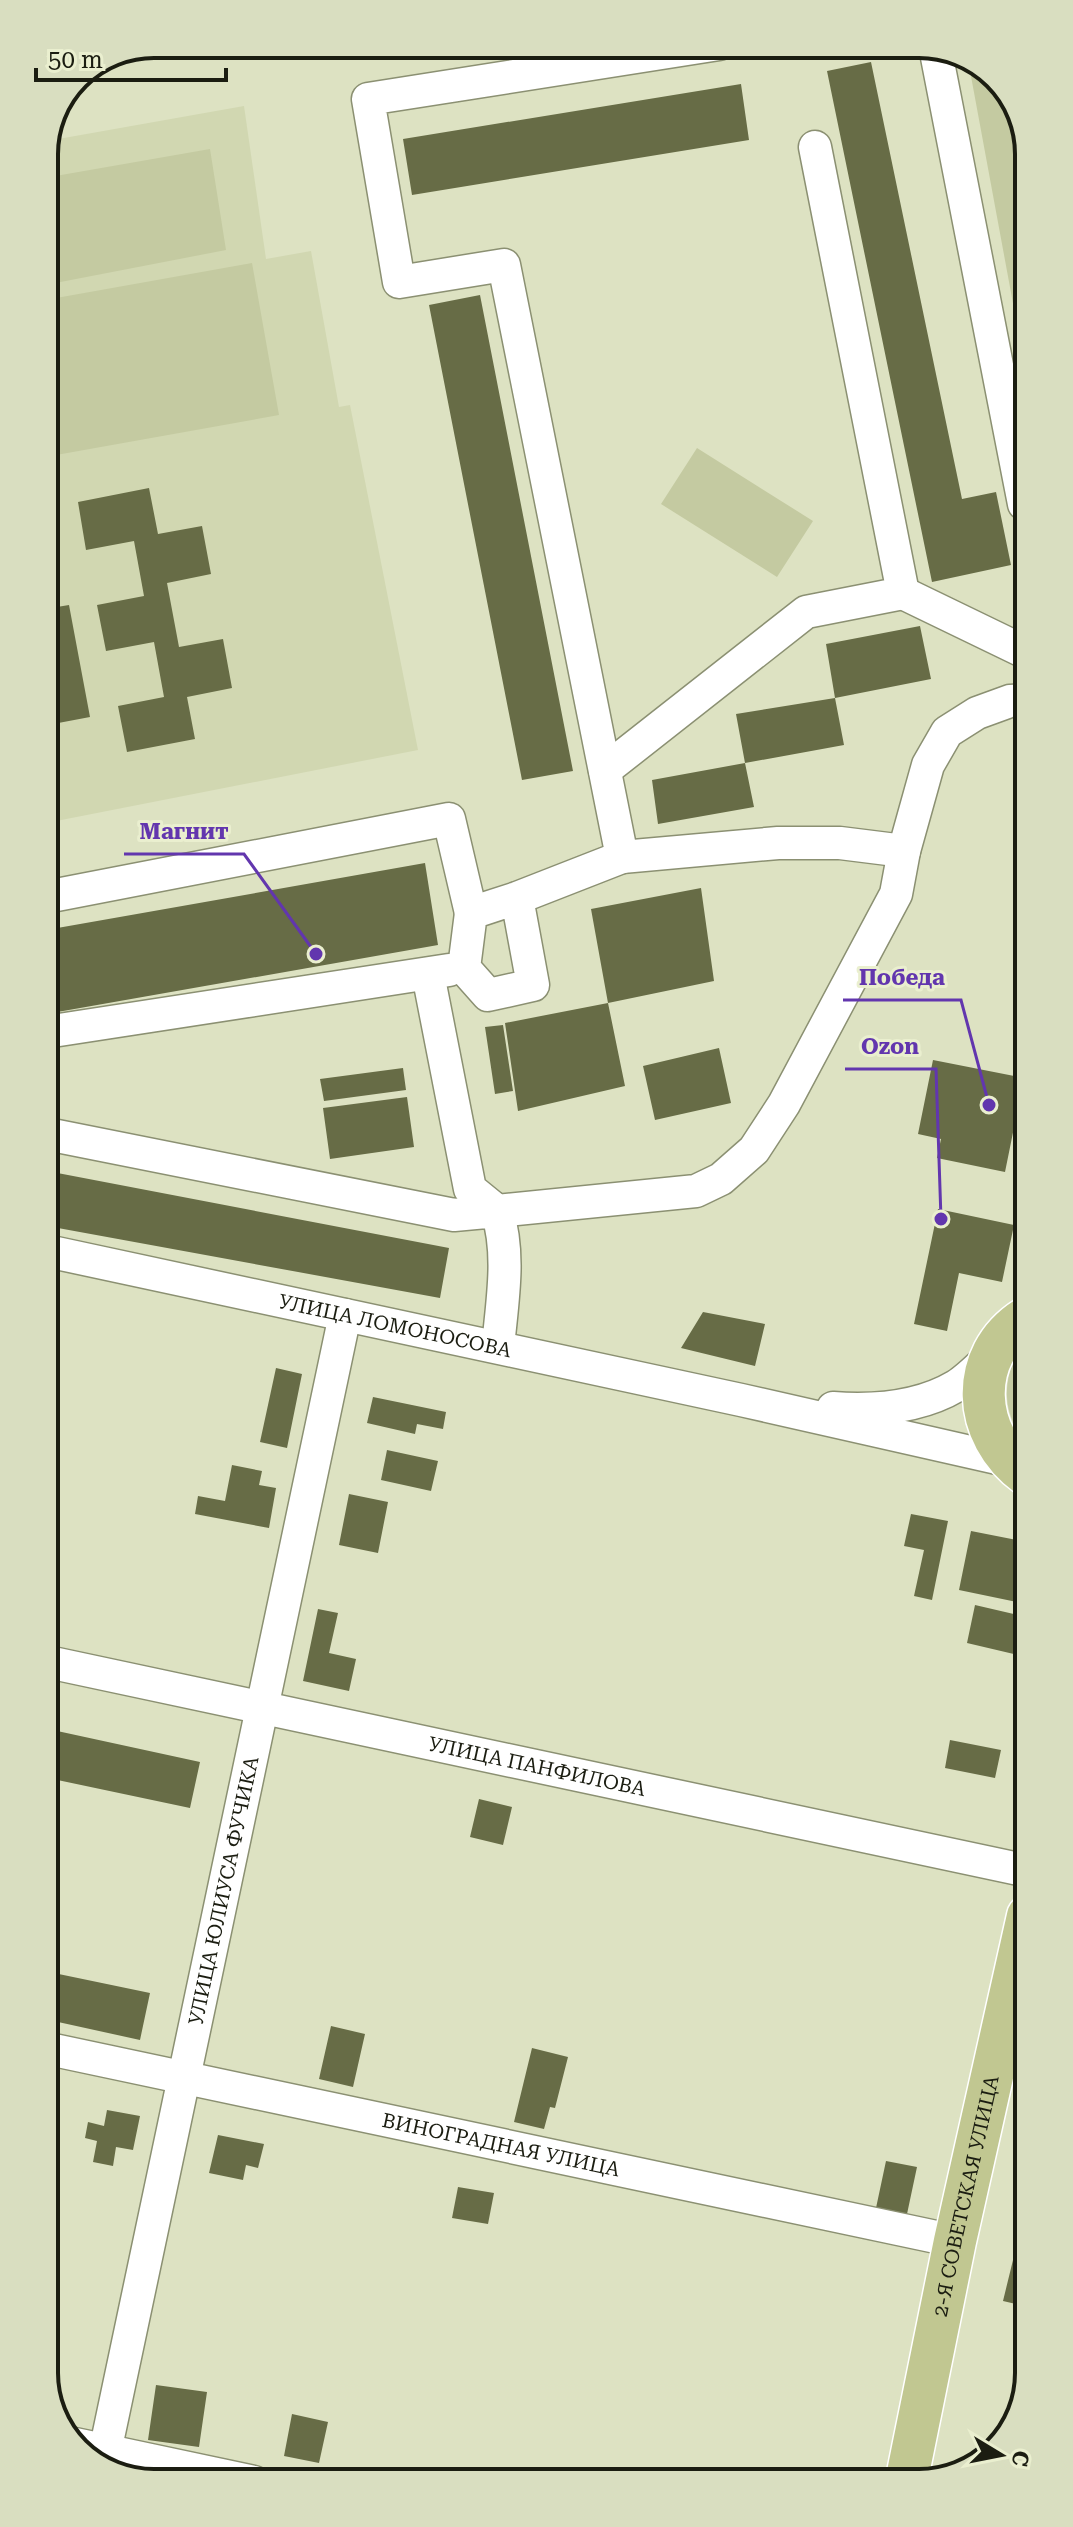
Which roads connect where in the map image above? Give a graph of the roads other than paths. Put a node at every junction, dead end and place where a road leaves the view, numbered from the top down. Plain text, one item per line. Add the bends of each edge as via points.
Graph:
1 (630, 58) edge
2 (938, 60) edge
3 (815, 147) dead end
4 (1015, 458) edge
5 (903, 593) junction
6 (1015, 647) edge
7 (1015, 701) edge
8 (605, 770) junction
9 (904, 851) junction
10 (622, 857) junction
11 (58, 895) edge
12 (517, 898) junction
13 (471, 913) junction
14 (464, 968) junction
15 (428, 974) junction
16 (58, 1030) edge
17 (58, 1136) edge
18 (497, 1211) junction
19 (58, 1253) edge
20 (345, 1315) junction
21 (1015, 1324) edge
22 (498, 1347) junction
23 (741, 1400) junction
24 (1015, 1464) edge
25 (1015, 1467) edge
26 (58, 1664) edge
27 (262, 1708) junction
28 (1015, 1868) edge
29 (1015, 1974) edge
30 (58, 2051) edge
31 (184, 2077) junction
32 (955, 2241) junction
33 (95, 2449) edge
34 (104, 2455) edge
35 (182, 2469) edge
36 (909, 2469) edge

1 - 8 street via 368,99 399,282 504,265
2 - 4 street
3 - 5 street
5 - 6 street
5 - 8 street via 806,612
7 - 9 street via 977,713 947,732 928,765
8 - 10 street
9 - 10 street via 778,843
9 - 18 street via 896,894 784,1104 743,1160 696,1191
10 - 12 street
11 - 13 street via 449,819
12 - 13 street
12 - 14 street via 533,985 488,995
13 - 14 street
14 - 15 street
15 - 16 street
15 - 18 street via 470,1189
17 - 18 street via 454,1215
18 - 22 street via 505,1266
19 - 20 street, УЛИЦА ЛОМОНОСОВА
20 - 22 street, УЛИЦА ЛОМОНОСОВА
20 - 27 street, УЛИЦА ЮЛИУСА ФУЧИКА
21 - 23 street, УЛИЦА ЛОМОНОСОВА via 958,1385 927,1400 847,1409
21 - 24 main road via 984,1384 994,1440
22 - 23 street, УЛИЦА ЛОМОНОСОВА
23 - 25 street, УЛИЦА ЛОМОНОСОВА
26 - 27 street, УЛИЦА ПАНФИЛОВА
27 - 28 street, УЛИЦА ПАНФИЛОВА
27 - 31 street, УЛИЦА ЮЛИУСА ФУЧИКА
29 - 32 main road, 2-Я СОВЕТСКАЯ УЛИЦА
30 - 31 street, ВИНОГРАДНАЯ УЛИЦА
31 - 32 street, ВИНОГРАДНАЯ УЛИЦА
31 - 33 street, УЛИЦА ЮЛИУСА ФУЧИКА
32 - 36 main road, 2-Я СОВЕТСКАЯ УЛИЦА
34 - 35 street

